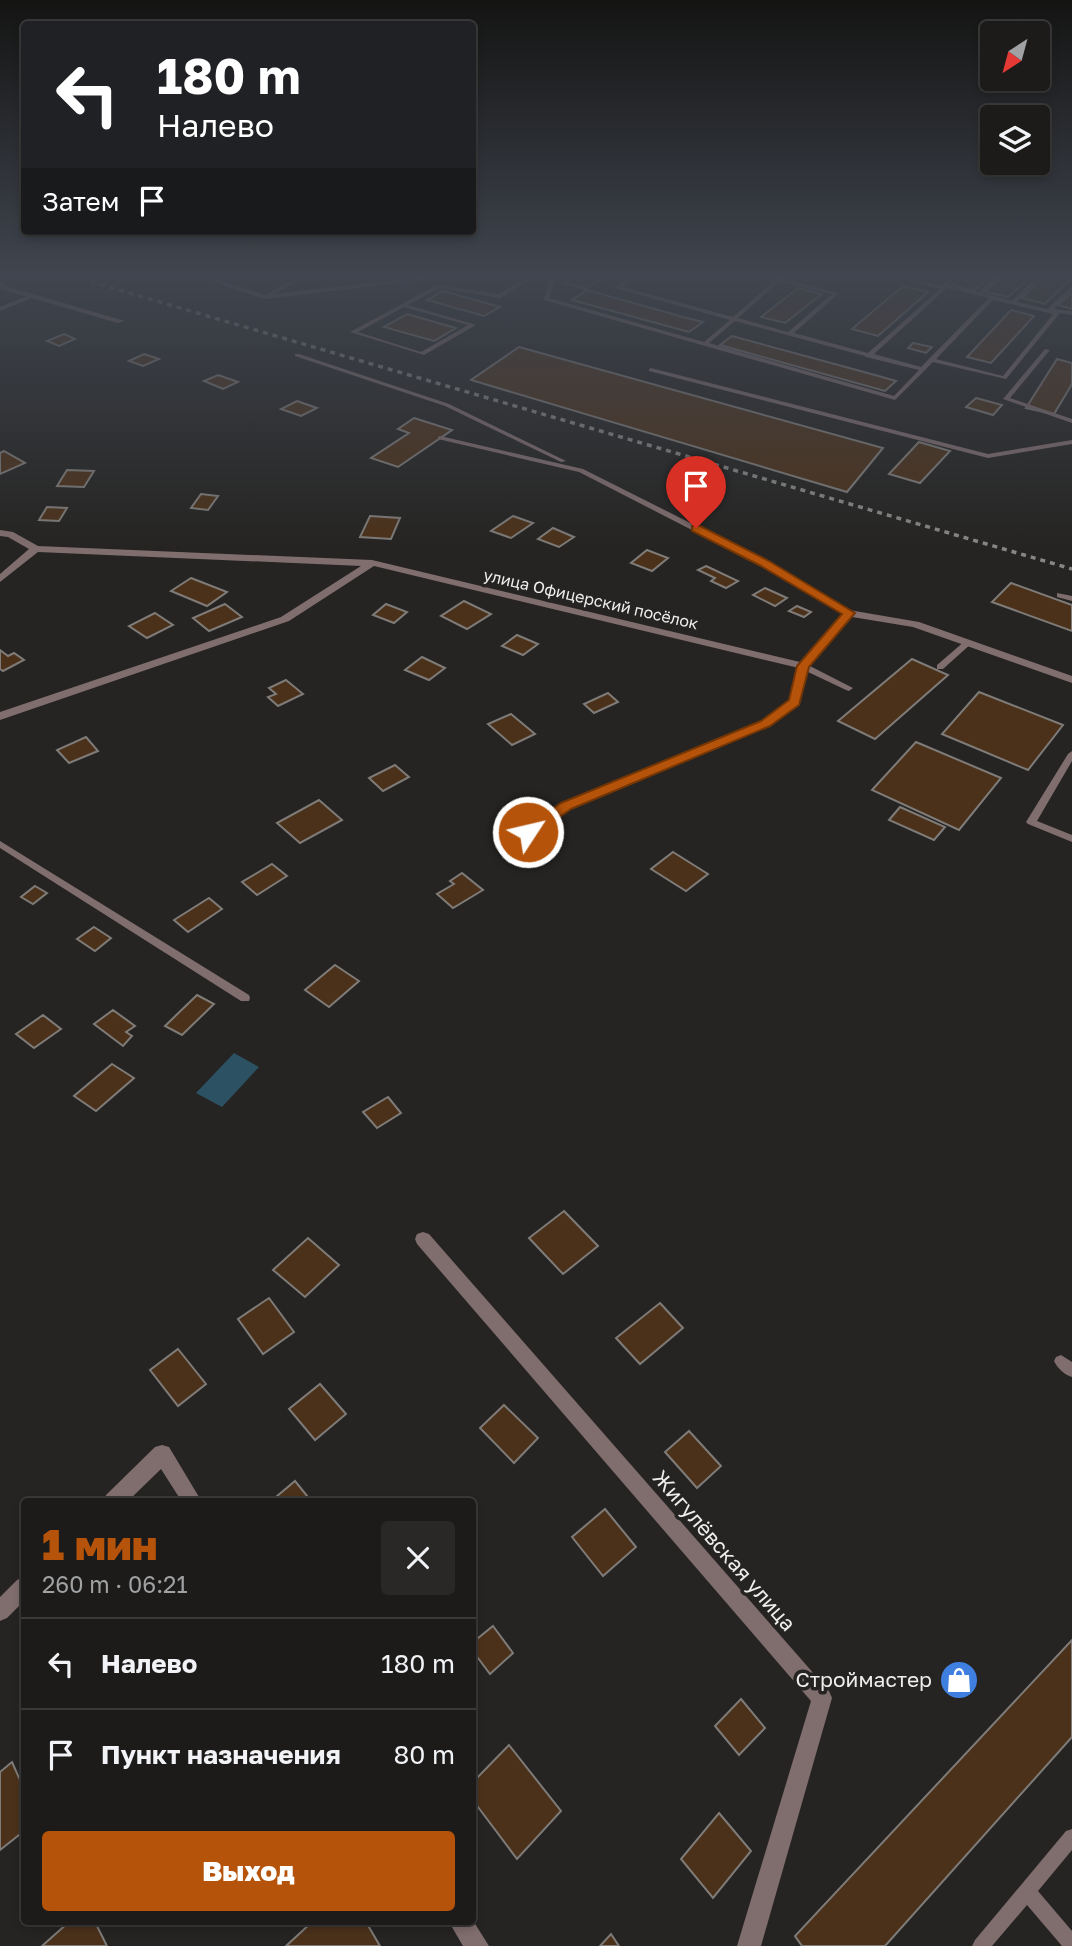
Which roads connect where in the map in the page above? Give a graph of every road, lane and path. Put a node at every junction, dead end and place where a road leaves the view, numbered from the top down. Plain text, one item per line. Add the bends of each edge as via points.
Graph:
1 (332, 367) edge
2 (785, 367) edge
3 (913, 367) edge
4 (924, 367) edge
5 (959, 367) edge
6 (1013, 367) edge
7 (1033, 367) edge
8 (922, 369) junction
9 (651, 370) dead end
10 (1072, 421) edge
11 (440, 438) dead end
12 (1072, 442) edge
13 (581, 470) junction
14 (0, 533) edge
15 (36, 549) junction
16 (372, 563) junction
17 (0, 579) edge
18 (1060, 595) dead end
19 (1072, 599) edge
20 (849, 613) junction
21 (968, 643) junction
22 (803, 666) junction
23 (940, 667) dead end
24 (1072, 680) edge
25 (849, 688) dead end
26 (0, 716) edge
27 (1072, 754) edge
28 (528, 832) dead end
29 (1072, 839) edge
30 (0, 844) edge
31 (245, 998) dead end
32 (423, 1239) dead end
33 (1060, 1361) dead end
34 (1072, 1371) edge
35 (117, 1498) edge
36 (190, 1498) edge
37 (21, 1590) edge
38 (0, 1611) edge
39 (1072, 1837) edge
40 (1027, 1891) junction
41 (463, 1925) edge
42 (1072, 1944) edge
43 (477, 1946) edge
44 (749, 1946) edge
45 (981, 1946) edge

1 - 13 lane via 447,405
2 - 8 lane via 895,398
3 - 8 lane
4 - 8 lane
5 - 6 lane via 1004,378
7 - 10 lane via 1006,399
9 - 12 lane via 988,456
11 - 13 lane
13 - 20 lane via 765,564
14 - 15 street, улица Офицерский посёлок
15 - 16 street, улица Офицерский посёлок
15 - 17 street
16 - 22 street, улица Офицерский посёлок
16 - 26 street via 285,619
18 - 19 lane
20 - 21 street via 915,624
20 - 22 street
21 - 23 lane
21 - 24 street
22 - 25 lane
22 - 28 lane via 795,702 765,723 566,806
27 - 29 lane via 1031,822
30 - 31 lane
32 - 44 street, Жигулёвская улица via 822,1698
33 - 34 lane
35 - 36 street via 162,1454
37 - 38 street
39 - 40 lane
40 - 42 lane
40 - 45 lane
41 - 43 street

